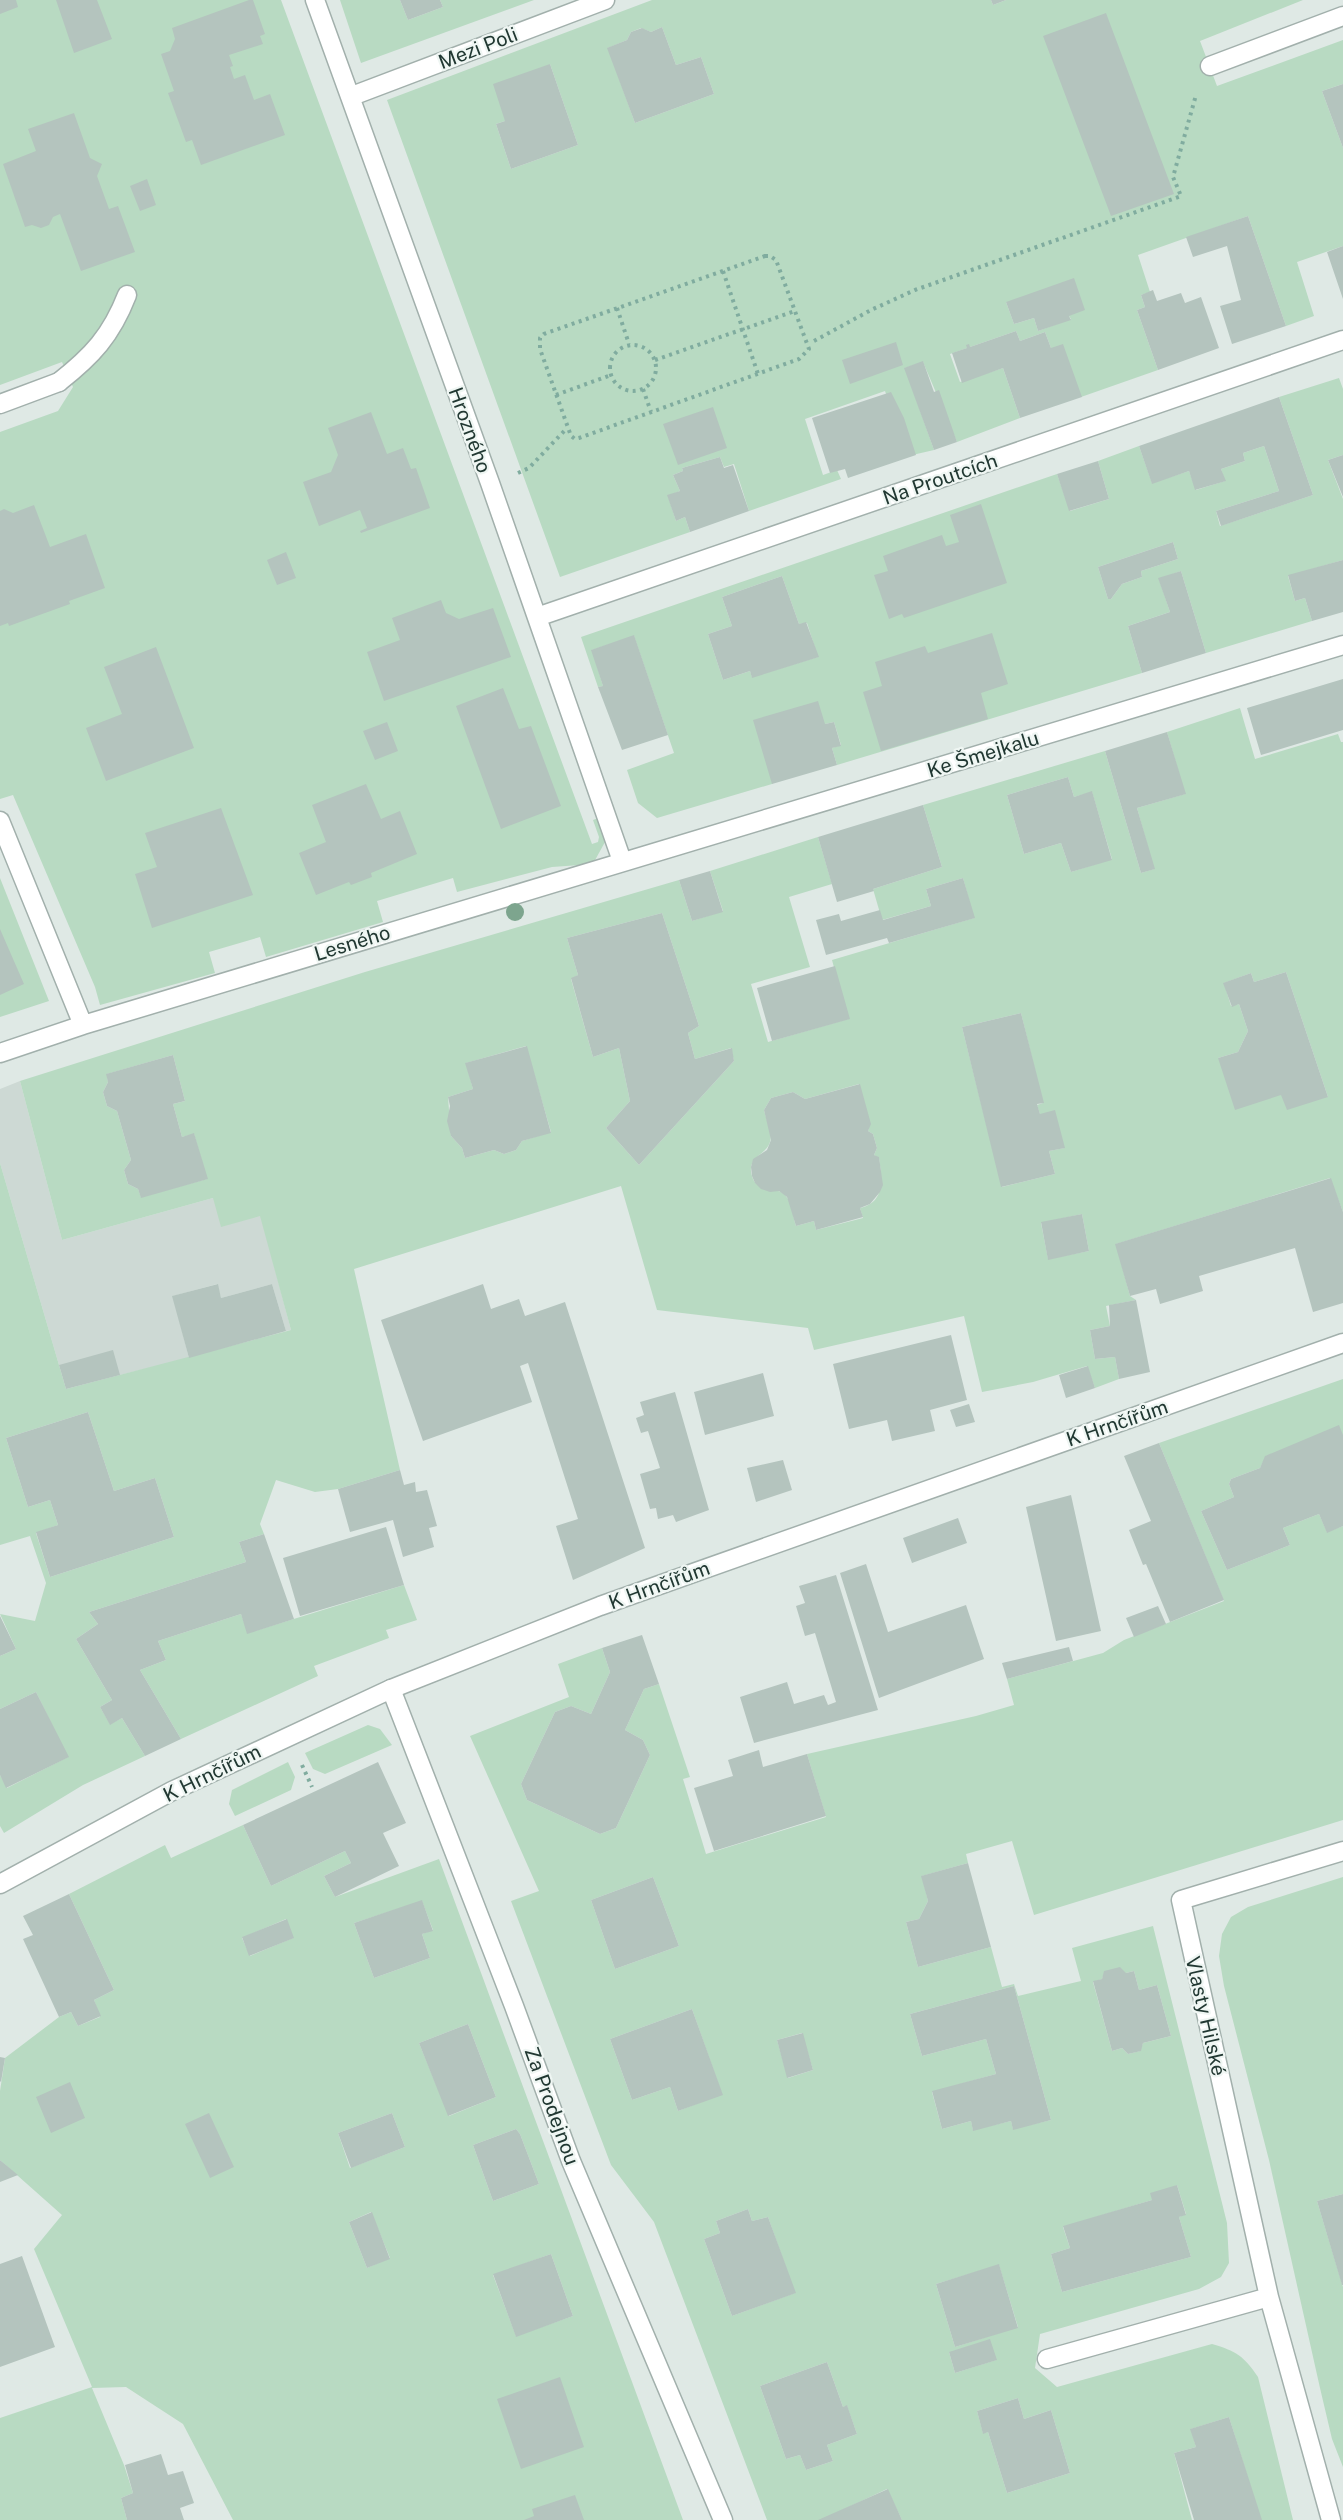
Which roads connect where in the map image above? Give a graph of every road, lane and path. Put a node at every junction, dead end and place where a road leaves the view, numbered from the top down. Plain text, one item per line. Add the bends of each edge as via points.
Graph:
1 (315, 0) edge
2 (605, 0) edge
3 (1343, 16) edge
4 (1210, 66) joint
5 (352, 96) junction
6 (723, 271) junction
7 (127, 296) dead end
8 (616, 308) junction
9 (795, 311) junction
10 (742, 329) junction
11 (1343, 340) edge
12 (814, 341) dead end
13 (629, 344) junction
14 (655, 360) junction
15 (759, 374) junction
16 (611, 375) junction
17 (643, 388) junction
18 (556, 395) junction
19 (0, 404) edge
20 (651, 412) junction
21 (568, 427) junction
22 (490, 483) junction
23 (537, 617) junction
24 (1343, 645) edge
25 (0, 821) edge
26 (622, 861) junction
27 (83, 1025) junction
28 (0, 1053) edge
29 (1343, 1343) edge
30 (390, 1689) junction
31 (298, 1756) dead end
32 (312, 1787) dead end
33 (1343, 1851) edge
34 (0, 1884) edge
35 (1269, 2297) junction
36 (1047, 2359) dead end
37 (723, 2520) edge
38 (1331, 2520) edge

1 - 5 street, Hrozného
2 - 5 street, Mezi Poli
3 - 4 street
4 - 12 path via 1204,69 1173,177 1181,196 915,290
5 - 22 street, Hrozného
6 - 8 path
6 - 9 path via 765,256 773,257
6 - 10 path
7 - 19 street via 99,347 60,388
8 - 13 path
8 - 18 path via 540,338 540,350
9 - 10 path
9 - 15 path via 808,348 799,359
10 - 14 path
10 - 15 path
11 - 23 street, Na Proutcích
13 - 14 path via 645,348
13 - 16 path via 616,352
14 - 17 path via 655,376
15 - 20 path
16 - 17 path via 627,390
16 - 18 path
17 - 20 path
18 - 21 path
20 - 21 path via 574,439
21 - 22 path via 529,468
22 - 23 street, Hrozného
23 - 26 street, Hrozného
24 - 26 street, Ke Šmejkalu
25 - 27 street
26 - 27 street, Lesného
27 - 28 street, Lesného
29 - 30 street, K Hrnčířům via 600,1606
30 - 34 street, K Hrnčířům via 172,1791
30 - 37 street, Za Prodejnou via 571,2161
31 - 32 path
33 - 35 street, Vlasty Hilské via 1180,1900
35 - 36 street
35 - 38 street, Vlasty Hilské

